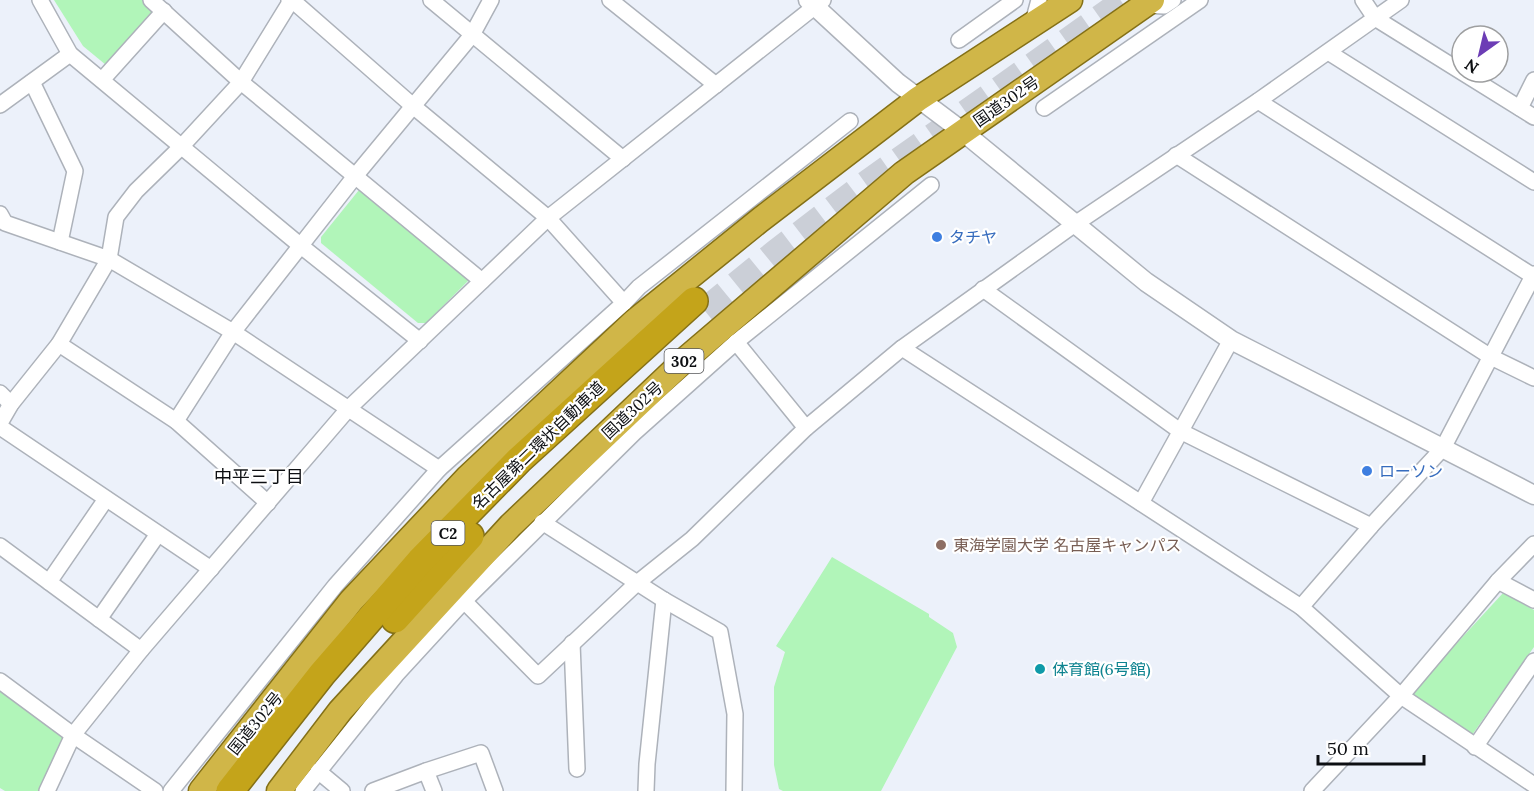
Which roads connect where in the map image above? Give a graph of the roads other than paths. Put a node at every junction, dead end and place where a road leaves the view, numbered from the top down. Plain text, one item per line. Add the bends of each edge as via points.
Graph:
1 (40, 0) edge
2 (151, 0) edge
3 (291, 0) edge
4 (431, 0) edge
5 (491, 0) edge
6 (610, 0) edge
7 (1015, 0) edge
8 (1039, 0) edge
9 (1070, 0) edge
10 (1173, 0) edge
11 (1200, 0) edge
12 (1363, 0) edge
13 (1401, 0) edge
14 (815, 2) edge
15 (1149, 2) edge
16 (164, 11) junction
17 (1375, 18) junction
18 (1032, 26) junction
19 (472, 34) junction
20 (959, 40) dead end
21 (1328, 52) junction
22 (70, 54) junction
23 (102, 80) junction
24 (1534, 80) edge
25 (32, 82) junction
26 (241, 82) junction
27 (716, 85) junction
28 (918, 99) junction
29 (1258, 101) junction
30 (0, 105) edge
31 (413, 106) junction
32 (1044, 108) dead end
33 (1520, 108) junction
34 (1534, 117) edge
35 (850, 121) dead end
36 (962, 132) junction
37 (181, 147) junction
38 (1176, 155) junction
39 (623, 159) junction
40 (904, 173) junction
41 (356, 175) junction
42 (1534, 182) edge
43 (931, 185) dead end
44 (898, 212) junction
45 (751, 213) junction
46 (548, 218) junction
47 (2, 221) edge
48 (1075, 224) junction
49 (60, 242) junction
50 (301, 246) junction
51 (109, 259) junction
52 (1533, 275) edge
53 (482, 281) junction
54 (983, 289) junction
55 (624, 303) junction
56 (232, 332) junction
57 (1231, 340) junction
58 (420, 341) junction
59 (736, 342) junction
60 (58, 344) junction
61 (902, 348) junction
62 (1491, 357) junction
63 (1534, 378) edge
64 (5, 398) edge
65 (349, 408) junction
66 (176, 421) junction
67 (0, 425) edge
68 (806, 428) junction
69 (1180, 431) junction
70 (1443, 448) junction
71 (439, 469) junction
72 (1534, 495) edge
73 (106, 499) junction
74 (1141, 502) junction
75 (268, 503) junction
76 (542, 522) junction
77 (1371, 526) junction
78 (158, 534) junction
79 (1534, 544) edge
80 (0, 546) edge
81 (211, 569) junction
82 (1498, 581) junction
83 (49, 582) junction
84 (638, 583) junction
85 (664, 600) junction
86 (1534, 600) edge
87 (464, 601) junction
88 (1301, 608) junction
89 (99, 619) junction
90 (573, 643) junction
91 (141, 650) junction
92 (1534, 661) edge
93 (0, 681) edge
94 (1528, 681) edge
95 (1401, 696) junction
96 (73, 735) junction
97 (1475, 747) junction
98 (577, 769) dead end
99 (318, 771) junction
100 (426, 771) junction
101 (1534, 785) edge
102 (47, 791) edge
103 (155, 791) edge
104 (171, 791) edge
105 (201, 791) edge
106 (230, 791) edge
107 (253, 791) edge
108 (279, 791) edge
109 (303, 791) edge
110 (342, 791) edge
111 (373, 791) edge
112 (434, 791) edge
113 (495, 791) edge
114 (646, 791) edge
115 (734, 791) edge
116 (1312, 791) edge

1 - 22 street
2 - 16 street
3 - 26 street
3 - 31 street
4 - 19 street
5 - 19 street
6 - 27 street
7 - 20 street
8 - 18 street
9 - 18 highway, 国道302号
10 - 15 street via 1164,6
11 - 32 street
12 - 17 street
13 - 17 street
14 - 27 street
14 - 28 street
15 - 36 highway, 国道302号 / 302
16 - 23 street
16 - 26 street
17 - 21 street
17 - 33 street
18 - 28 highway, 国道302号
19 - 31 street
19 - 39 street
21 - 29 street
21 - 42 street
22 - 23 street
22 - 25 street
23 - 37 street
24 - 33 street
25 - 30 street
25 - 49 street via 75,171
26 - 37 street
26 - 41 street
27 - 39 street
28 - 36 street
28 - 45 highway, 国道302号
29 - 38 street
29 - 52 street
31 - 41 street
31 - 46 street
33 - 34 street
35 - 45 street
36 - 40 highway, 国道302号 / 302
36 - 48 street
37 - 50 street
37 - 51 street via 136,191 116,217
38 - 48 street
38 - 62 street
39 - 46 street
40 - 44 street
40 - 108 highway, 国道302号 / 302 via 687,358 511,525 340,711
41 - 50 street
41 - 53 street
43 - 44 street
44 - 59 street
45 - 55 street via 639,287
45 - 105 highway, 国道302号 via 468,477 351,601
46 - 53 street
46 - 55 street
47 - 49 street
48 - 54 street
48 - 57 street via 1146,282
49 - 51 street
50 - 56 street
50 - 58 street
51 - 56 street
51 - 60 street
52 - 62 street
53 - 58 street
54 - 61 street
54 - 69 street
55 - 71 street
56 - 65 street
56 - 66 street
57 - 69 street
57 - 70 street
58 - 65 street
59 - 68 street
59 - 76 street
60 - 64 street
60 - 66 street
61 - 68 street
61 - 74 street
62 - 63 street
62 - 70 street
64 - 67 street
65 - 71 street
65 - 75 street
66 - 75 street
67 - 73 street
68 - 84 street via 692,539
69 - 74 street
69 - 77 street
70 - 72 street
70 - 77 street
71 - 104 street via 334,586
73 - 78 street
73 - 83 street
74 - 88 street
75 - 81 street
76 - 84 street
76 - 87 street
77 - 88 street
78 - 81 street
78 - 89 street
79 - 82 street
80 - 83 street
81 - 91 street
82 - 86 street
82 - 95 street
83 - 89 street
84 - 85 street
84 - 90 street
85 - 114 street
85 - 115 street via 720,632 735,714
87 - 90 street via 537,676
87 - 99 street via 396,675
88 - 95 street
89 - 91 street
90 - 98 street
91 - 96 street
92 - 94 street
93 - 96 street
94 - 97 street
95 - 97 street
95 - 116 street
96 - 102 street
96 - 103 street
97 - 101 street
99 - 109 street
99 - 110 street
100 - 111 street
100 - 112 street
100 - 113 street via 481,753
106 - 107 highway, 名古屋第二環状自動車道 / C2 via 322,674 420,561 519,460 699,306 647,362 534,469 435,574 336,686

